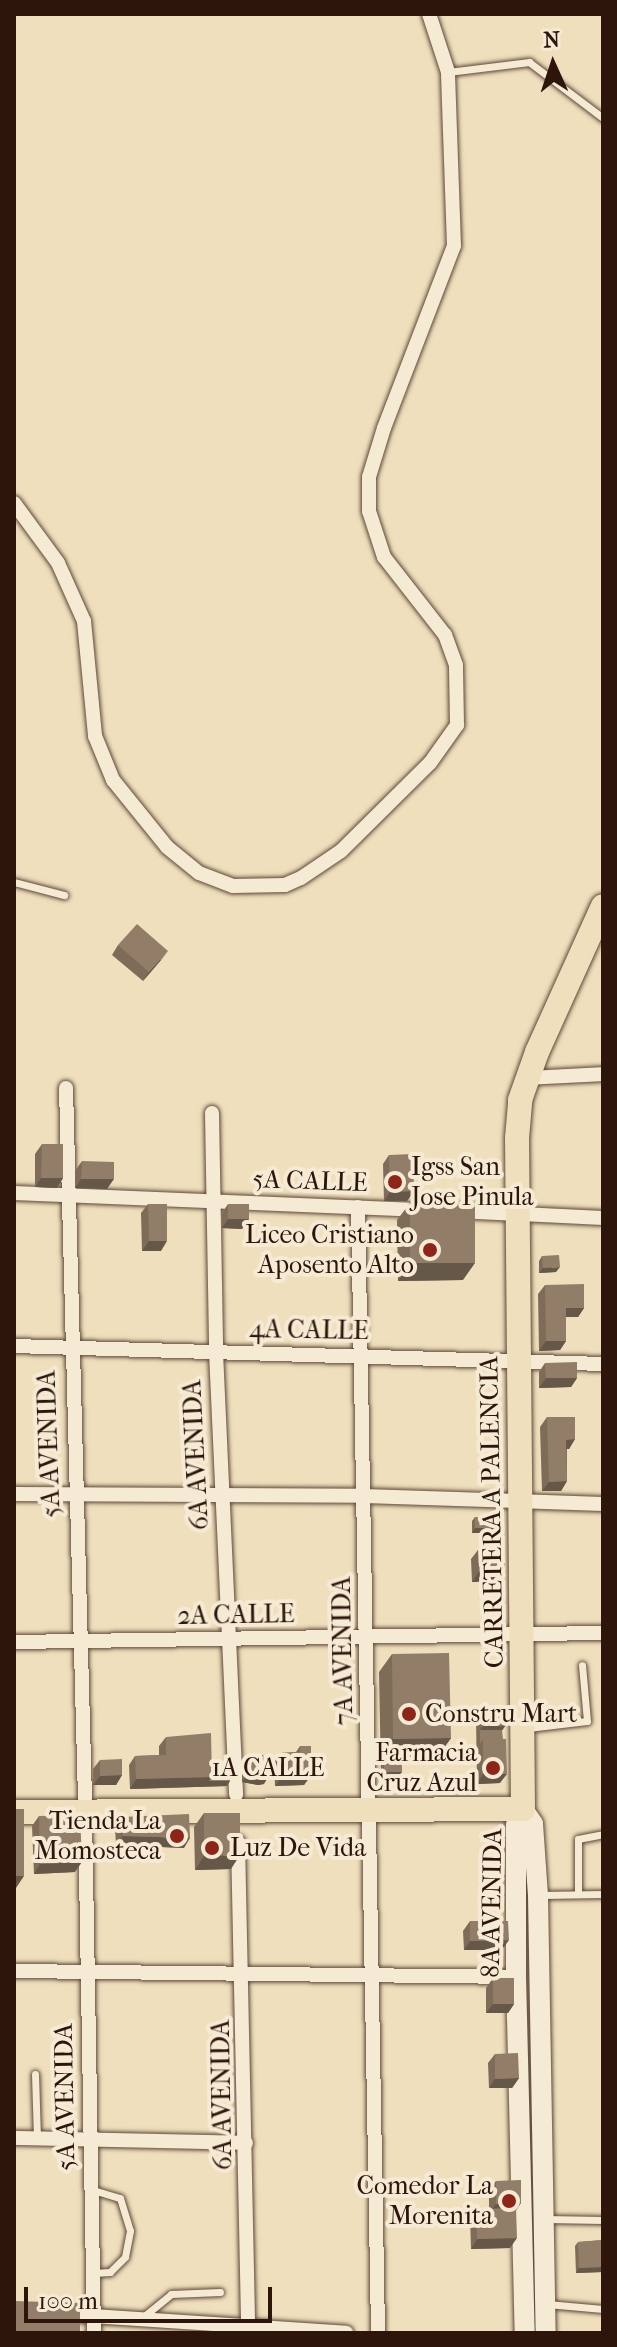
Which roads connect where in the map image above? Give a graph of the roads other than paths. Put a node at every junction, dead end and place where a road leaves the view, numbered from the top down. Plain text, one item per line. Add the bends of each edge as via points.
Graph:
1 (429, 14) edge
2 (448, 72) junction
3 (603, 118) edge
4 (14, 503) edge
5 (14, 882) edge
6 (64, 895) dead end
7 (603, 906) edge
8 (603, 1074) edge
9 (527, 1078) junction
10 (66, 1088) dead end
11 (212, 1113) dead end
12 (14, 1193) edge
13 (65, 1195) junction
14 (212, 1201) junction
15 (358, 1207) junction
16 (517, 1214) junction
17 (603, 1218) edge
18 (14, 1346) edge
19 (70, 1346) junction
20 (216, 1352) junction
21 (359, 1355) junction
22 (518, 1360) junction
23 (603, 1364) edge
24 (75, 1493) junction
25 (14, 1494) edge
26 (221, 1494) junction
27 (364, 1496) junction
28 (520, 1502) junction
29 (603, 1504) edge
30 (603, 1633) edge
31 (521, 1634) junction
32 (367, 1636) junction
33 (229, 1640) junction
34 (14, 1642) edge
35 (80, 1642) junction
36 (582, 1665) dead end
37 (522, 1728) junction
38 (14, 1800) edge
39 (236, 1802) junction
40 (371, 1802) junction
41 (523, 1802) junction
42 (85, 1806) junction
43 (14, 1812) edge
44 (603, 1834) edge
45 (578, 1894) junction
46 (603, 1894) edge
47 (538, 1895) junction
48 (14, 1971) edge
49 (87, 1972) junction
50 (245, 1974) junction
51 (373, 1977) junction
52 (516, 1977) junction
53 (35, 2074) dead end
54 (89, 2136) junction
55 (14, 2138) edge
56 (37, 2138) junction
57 (246, 2143) junction
58 (91, 2190) junction
59 (544, 2219) junction
60 (603, 2220) edge
61 (93, 2273) junction
62 (220, 2292) dead end
63 (545, 2303) junction
64 (603, 2309) edge
65 (41, 2312) edge
66 (94, 2316) junction
67 (142, 2319) junction
68 (248, 2330) edge
69 (94, 2333) edge
70 (346, 2333) edge
71 (378, 2333) edge
72 (525, 2333) edge
73 (546, 2333) edge

1 - 2 street
2 - 3 lane via 529,62
2 - 4 street via 454,246 369,477 369,511 384,557 445,635 456,665 457,725 409,786 341,851 285,885 233,886 199,873 167,847 113,780 95,736 79,606 58,563
5 - 6 lane
7 - 9 main road, CARRETERA A PALENCIA
8 - 9 street
9 - 16 main road, CARRETERA A PALENCIA via 517,1138
10 - 13 street, 5A AVENIDA
11 - 14 street, 6A AVENIDA
12 - 13 street, 5A CALLE
13 - 14 street, 5A CALLE
13 - 19 street, 5A AVENIDA
14 - 15 street, 5A CALLE
14 - 20 street, 6A AVENIDA
15 - 16 street, 5A CALLE
15 - 21 street, 7A AVENIDA
16 - 17 street, 5A CALLE
16 - 22 main road, CARRETERA A PALENCIA
18 - 19 street, 4A CALLE
19 - 20 street, 4A CALLE
19 - 24 street, 5A AVENIDA
20 - 21 street, 4A CALLE
20 - 26 street, 6A AVENIDA
21 - 22 street, 4A CALLE
21 - 27 street, 7A AVENIDA
22 - 23 street, 4A CALLE
22 - 28 main road, CARRETERA A PALENCIA
24 - 25 street
24 - 26 street
24 - 35 street, 5A AVENIDA
26 - 27 street
26 - 33 street, 6A AVENIDA
27 - 28 street
27 - 32 street, 7A AVENIDA
28 - 29 street
28 - 31 main road, CARRETERA A PALENCIA
30 - 31 street, 2A CALLE
31 - 32 street, 2A CALLE
31 - 37 main road, CARRETERA A PALENCIA
32 - 33 street, 2A CALLE
32 - 40 street, 7A AVENIDA
33 - 35 street, 2A CALLE
33 - 39 street, 6A AVENIDA
34 - 35 street, 2A CALLE
35 - 42 street, 5A AVENIDA
36 - 37 lane via 587,1721
37 - 41 main road, CARRETERA A PALENCIA
38 - 42 main road, 1A CALLE
39 - 40 main road, 1A CALLE
39 - 42 main road, 1A CALLE
39 - 50 street, 6A AVENIDA
40 - 41 main road, 1A CALLE
40 - 51 street, 7A AVENIDA
41 - 47 main road, 8A AVENIDA via 533,1824
41 - 52 main road, 8A AVENIDA via 516,1825
42 - 43 main road, 1A CALLE
42 - 49 street, 5A AVENIDA
44 - 45 lane via 578,1839
45 - 46 lane
45 - 47 lane
47 - 59 main road, 8A AVENIDA
48 - 49 street
49 - 50 street
49 - 54 street, 5A AVENIDA
50 - 51 street
50 - 57 street, 6A AVENIDA
51 - 52 street
51 - 71 street, 7A AVENIDA
52 - 72 main road, 8A AVENIDA
53 - 56 lane
54 - 56 street
54 - 57 street
54 - 58 street, 5A AVENIDA
55 - 56 street
57 - 68 street, 6A AVENIDA
58 - 61 street, 5A AVENIDA
58 - 61 lane via 120,2198 130,2231 125,2257 110,2272
59 - 60 lane
59 - 63 main road, 8A AVENIDA
61 - 66 street, 5A AVENIDA
62 - 67 lane via 171,2294
63 - 64 lane
63 - 73 main road, 8A AVENIDA
65 - 66 street
66 - 67 street
66 - 69 street, 5A AVENIDA
67 - 68 street
68 - 70 street

